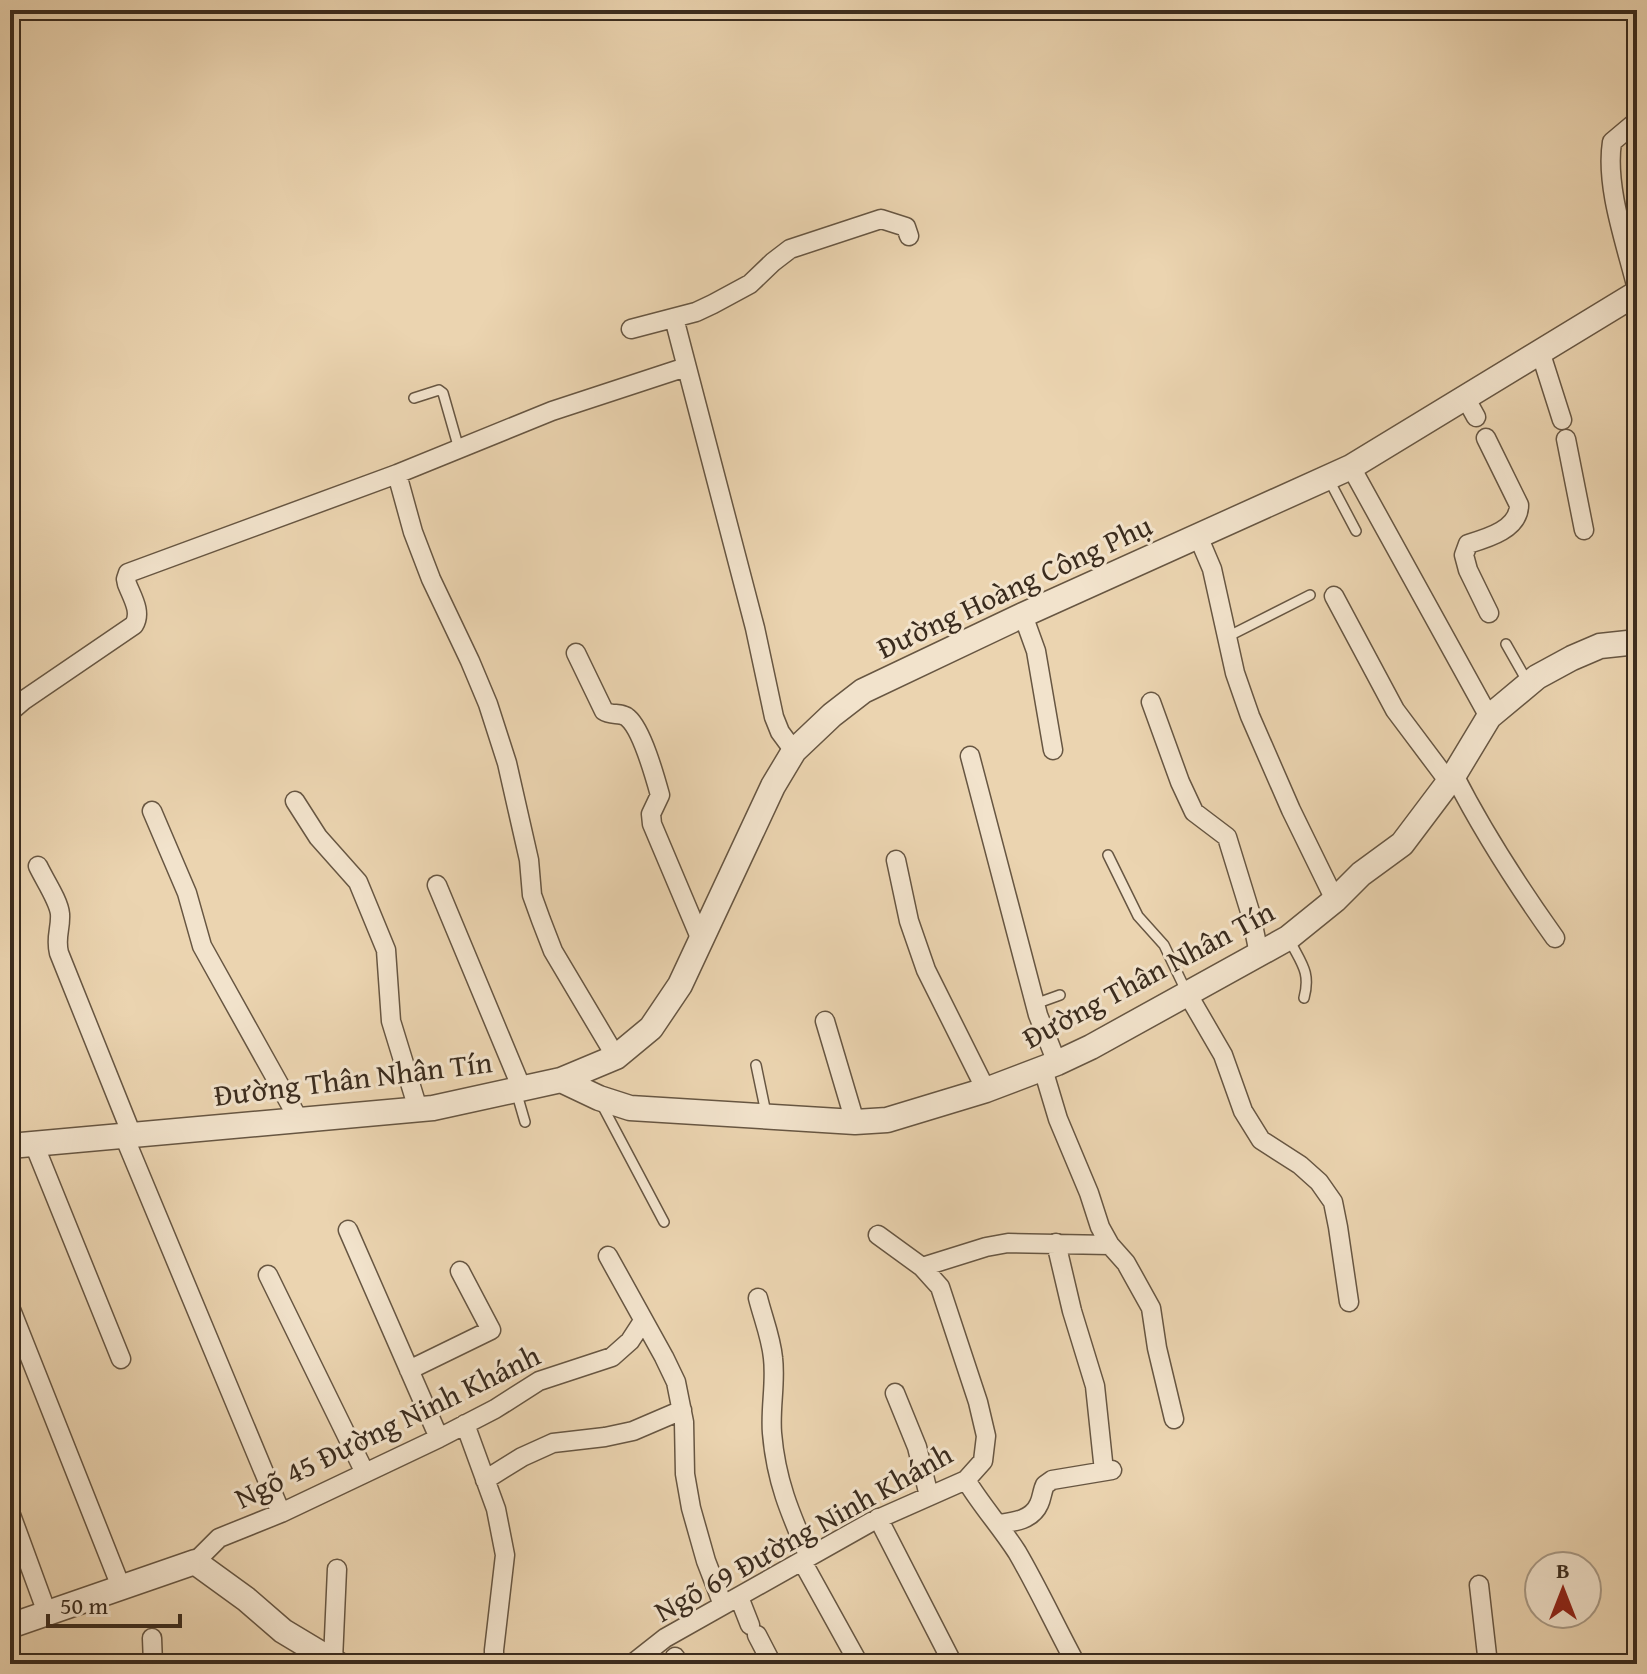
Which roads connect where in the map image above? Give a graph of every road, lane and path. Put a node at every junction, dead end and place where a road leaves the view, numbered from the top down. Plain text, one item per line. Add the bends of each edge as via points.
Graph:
1 (1637, 121) edge
2 (909, 236) dead end
3 (1637, 291) edge
4 (674, 318) junction
5 (631, 329) dead end
6 (1540, 351) junction
7 (686, 367) junction
8 (414, 398) dead end
9 (1562, 420) dead end
10 (1486, 438) dead end
11 (1566, 439) dead end
12 (459, 449) junction
13 (1351, 467) junction
14 (397, 474) junction
15 (1328, 478) junction
16 (1584, 530) dead end
17 (1356, 531) dead end
18 (1198, 536) junction
19 (1310, 595) dead end
20 (1334, 596) dead end
21 (1489, 613) dead end
22 (1023, 615) junction
23 (1227, 637) junction
24 (1637, 642) edge
25 (1506, 644) dead end
26 (576, 653) dead end
27 (1529, 684) junction
28 (1151, 702) dead end
29 (10, 712) edge
30 (1489, 717) junction
31 (1053, 750) dead end
32 (794, 751) junction
33 (970, 756) dead end
34 (1451, 779) junction
35 (295, 801) dead end
36 (152, 811) dead end
37 (1108, 855) dead end
38 (896, 860) dead end
39 (38, 866) dead end
40 (437, 885) dead end
41 (1335, 900) junction
42 (1288, 938) junction
43 (1555, 938) dead end
44 (701, 940) junction
45 (1259, 954) junction
46 (1187, 993) junction
47 (1060, 995) dead end
48 (1304, 998) dead end
49 (1035, 1004) junction
50 (825, 1021) dead end
51 (616, 1057) junction
52 (756, 1065) dead end
53 (1050, 1066) junction
54 (561, 1080) junction
55 (519, 1090) junction
56 (986, 1090) junction
57 (599, 1098) junction
58 (418, 1109) junction
59 (766, 1117) junction
60 (299, 1120) junction
61 (525, 1122) dead end
62 (855, 1122) junction
63 (128, 1135) junction
64 (22, 1145) edge
65 (664, 1222) dead end
66 (348, 1230) dead end
67 (878, 1235) dead end
68 (1056, 1243) junction
69 (1110, 1245) junction
70 (608, 1256) dead end
71 (922, 1267) junction
72 (460, 1271) dead end
73 (268, 1275) dead end
74 (758, 1298) dead end
75 (1349, 1302) dead end
76 (10, 1307) edge
77 (643, 1321) junction
78 (121, 1359) dead end
79 (409, 1370) junction
80 (895, 1393) dead end
81 (682, 1410) junction
82 (1174, 1419) dead end
83 (465, 1424) junction
84 (439, 1438) junction
85 (365, 1473) junction
86 (485, 1480) junction
87 (966, 1480) junction
88 (929, 1496) junction
89 (10, 1512) edge
90 (281, 1513) junction
91 (878, 1518) junction
92 (999, 1524) junction
93 (805, 1559) junction
94 (195, 1562) junction
95 (337, 1569) dead end
96 (1479, 1585) dead end
97 (121, 1587) junction
98 (731, 1601) junction
99 (47, 1613) junction
100 (10, 1626) edge
101 (152, 1638) dead end
102 (336, 1662) edge
103 (153, 1664) edge
104 (494, 1664) edge
105 (632, 1664) edge
106 (772, 1664) edge
107 (859, 1664) edge
108 (953, 1664) edge
109 (1076, 1664) edge
110 (1488, 1664) edge

1 - 3 street via 1612,142 1610,174
2 - 4 street via 906,227 881,219 790,249 750,284
3 - 6 street, Đường Hoàng Công Phụ
4 - 5 street
4 - 7 street
6 - 9 street
6 - 13 street, Đường Hoàng Công Phụ via 1471,407
7 - 12 street via 552,411
7 - 32 street via 774,717
8 - 12 lane via 443,393
10 - 21 street via 1519,505 1513,523 1468,544 1464,555
11 - 16 street
12 - 14 street
13 - 15 street, Đường Hoàng Công Phụ
13 - 30 street
14 - 29 street via 128,573 138,612 134,625
14 - 51 street via 431,579 488,704 507,763 541,920 553,951
15 - 17 lane
15 - 18 street, Đường Hoàng Công Phụ
18 - 22 street, Đường Hoàng Công Phụ
18 - 23 street via 1212,569
19 - 23 lane
20 - 34 street via 1395,710
22 - 31 street via 1036,651
22 - 32 street, Đường Hoàng Công Phụ via 863,691
23 - 41 street via 1250,716
24 - 27 street, Đường Thân Nhân Tín via 1600,646
25 - 27 lane
26 - 44 street via 604,711 628,718 640,736 660,795 652,824
27 - 30 street, Đường Thân Nhân Tín
28 - 45 street via 1194,812 1227,837
30 - 34 street, Đường Thân Nhân Tín
32 - 44 street, Đường Hoàng Công Phụ
33 - 49 street
34 - 41 street, Đường Thân Nhân Tín via 1402,844
34 - 43 street
35 - 58 street via 358,882 386,950 391,1021
36 - 60 street via 187,893 202,946
37 - 46 lane via 1138,916 1164,945
38 - 56 street via 926,970
39 - 63 street via 59,909 59,953
40 - 55 street
41 - 42 street, Đường Thân Nhân Tín
42 - 45 street, Đường Thân Nhân Tín
42 - 48 lane via 1307,975
44 - 51 street, Đường Hoàng Công Phụ via 651,1028
45 - 46 street, Đường Thân Nhân Tín
46 - 53 street, Đường Thân Nhân Tín
46 - 75 street via 1223,1055 1243,1111 1261,1140 1300,1165 1333,1202
47 - 49 lane
49 - 53 street
50 - 62 street
51 - 54 street, Đường Hoàng Công Phụ
52 - 59 lane
53 - 56 street, Đường Thân Nhân Tín
53 - 69 street via 1058,1119
54 - 55 street, Đường Thân Nhân Tín
54 - 57 street, Đường Thân Nhân Tín
55 - 58 street, Đường Thân Nhân Tín
55 - 61 lane
56 - 62 street, Đường Thân Nhân Tín via 887,1120
57 - 59 street, Đường Thân Nhân Tín via 630,1108
57 - 65 lane
58 - 60 street, Đường Thân Nhân Tín
59 - 62 street, Đường Thân Nhân Tín
60 - 63 street, Đường Thân Nhân Tín
63 - 64 street, Đường Thân Nhân Tín
63 - 90 street
64 - 78 street
66 - 79 street
67 - 71 street, Ngõ 69 Đường Ninh Khánh
68 - 69 street
68 - 71 street via 1008,1243
68 - 92 street via 1095,1386 1108,1470 1052,1480 1034,1512
69 - 82 street via 1151,1308
70 - 77 street
71 - 87 street, Ngõ 69 Đường Ninh Khánh via 940,1287 986,1436 983,1461
72 - 79 street via 491,1330
73 - 85 street
74 - 93 street via 774,1361 771,1429 777,1473
76 - 97 street
77 - 81 street via 676,1382
77 - 83 street, Ngõ 45 Đường Ninh Khánh via 612,1357 539,1381
79 - 84 street
80 - 88 street
81 - 86 street via 633,1431 553,1443
81 - 98 street via 691,1508 706,1561
83 - 84 street, Ngõ 45 Đường Ninh Khánh
83 - 86 street
84 - 85 street, Ngõ 45 Đường Ninh Khánh
85 - 90 street, Ngõ 45 Đường Ninh Khánh
86 - 104 street via 505,1555
87 - 88 street, Ngõ 69 Đường Ninh Khánh
87 - 92 street
88 - 91 street, Ngõ 69 Đường Ninh Khánh
89 - 99 street
90 - 94 street, Ngõ 45 Đường Ninh Khánh via 219,1538
91 - 93 street, Ngõ 69 Đường Ninh Khánh
91 - 108 street
92 - 109 street
93 - 98 street, Ngõ 69 Đường Ninh Khánh
93 - 107 street
94 - 97 street
94 - 102 street via 283,1631
95 - 102 street
96 - 110 street
97 - 99 street
98 - 105 street, Ngõ 69 Đường Ninh Khánh via 665,1638
98 - 106 street
99 - 100 street
101 - 103 street

